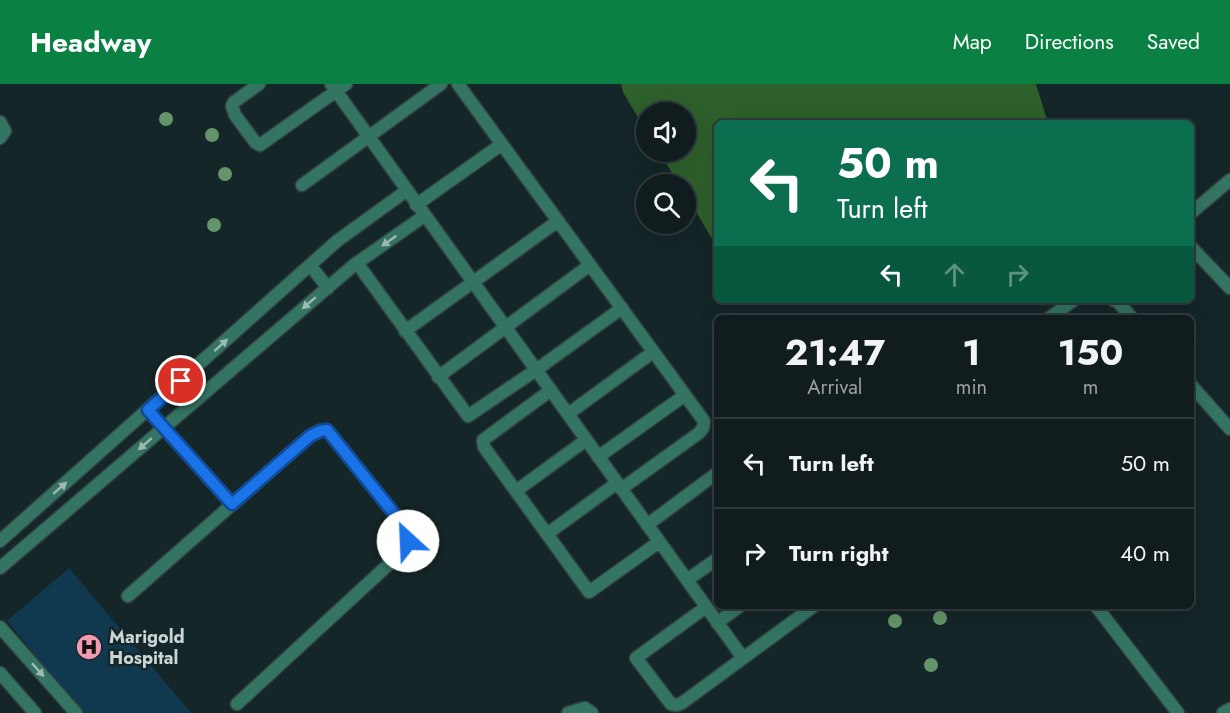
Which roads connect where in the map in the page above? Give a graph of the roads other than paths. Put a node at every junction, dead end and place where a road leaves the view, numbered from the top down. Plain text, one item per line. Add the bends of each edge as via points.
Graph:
1 (259, 84) edge
2 (441, 84) edge
3 (458, 84) edge
4 (338, 86) edge
5 (0, 122) edge
6 (368, 136) junction
7 (0, 138) edge
8 (502, 144) junction
9 (1230, 180) edge
10 (302, 184) dead end
11 (406, 191) junction
12 (416, 205) junction
13 (1194, 210) edge
14 (424, 216) junction
15 (558, 221) junction
16 (1194, 250) edge
17 (357, 263) junction
18 (590, 265) junction
19 (310, 266) junction
20 (473, 282) junction
21 (328, 288) junction
22 (1230, 288) edge
23 (1070, 303) edge
24 (1119, 303) edge
25 (622, 308) junction
26 (1053, 315) edge
27 (1129, 315) edge
28 (506, 328) junction
29 (405, 331) junction
30 (653, 352) junction
31 (536, 370) junction
32 (438, 377) junction
33 (1194, 388) edge
34 (550, 390) junction
35 (685, 395) junction
36 (148, 410) junction
37 (568, 414) junction
38 (164, 428) junction
39 (1230, 429) edge
40 (586, 440) junction
41 (598, 456) junction
42 (714, 475) edge
43 (619, 486) junction
44 (516, 491) junction
45 (232, 504) junction
46 (38, 507) junction
47 (53, 523) junction
48 (647, 525) junction
49 (547, 534) junction
50 (0, 541) edge
51 (659, 542) junction
52 (714, 561) edge
53 (0, 568) edge
54 (687, 580) junction
55 (128, 596) dead end
56 (706, 607) junction
57 (736, 609) edge
58 (810, 609) edge
59 (1098, 609) edge
60 (717, 623) junction
61 (0, 627) edge
62 (743, 658) junction
63 (0, 673) edge
64 (237, 704) dead end
65 (1230, 709) edge
66 (35, 713) edge
67 (76, 713) edge
68 (568, 713) edge
69 (592, 713) edge
70 (1178, 713) edge
71 (1223, 713) edge

1 - 4 street via 232,106 260,145
2 - 6 street
3 - 8 street
4 - 6 street
5 - 7 street via 5,131
6 - 10 street
6 - 11 street
8 - 12 street
8 - 15 street
9 - 13 street
11 - 12 street
11 - 19 street via 337,241
12 - 14 street
14 -> 17 street
14 - 20 street
15 - 18 street
15 - 20 street
16 - 22 street
17 - 21 street
17 - 29 street
18 - 25 street
18 - 28 street
19 - 21 street
36 -> 19 street
20 - 28 street
20 - 29 street
21 -> 38 street
23 - 26 street
24 - 27 street
25 - 30 street
25 - 31 street
28 - 31 street
28 - 32 street
29 - 32 street
30 - 35 street
30 - 37 street
31 - 32 street via 468,416
31 - 34 street
33 - 39 street
34 - 37 street
34 - 44 street via 483,440
35 - 41 street
35 - 43 street via 704,421 703,428
36 - 38 street
46 -> 36 street
37 - 40 street
38 - 45 street
38 -> 47 street
40 - 41 street
40 - 44 street
41 - 43 street
42 - 48 street
43 - 48 street
43 - 49 street
44 - 49 street
45 - 55 street
45 - 64 street via 310,436 327,430 408,531 401,554
46 - 47 street
46 - 50 street
47 - 53 street
48 - 51 street
49 - 51 street via 589,592
51 - 54 street
52 - 54 street
54 - 56 street
56 - 60 street
56 - 62 street via 636,658 667,700 677,705
57 - 60 street
58 - 62 street
59 - 70 street
60 - 62 street
61 -> 67 street
63 - 66 street
65 - 71 street
68 - 69 street via 585,708

